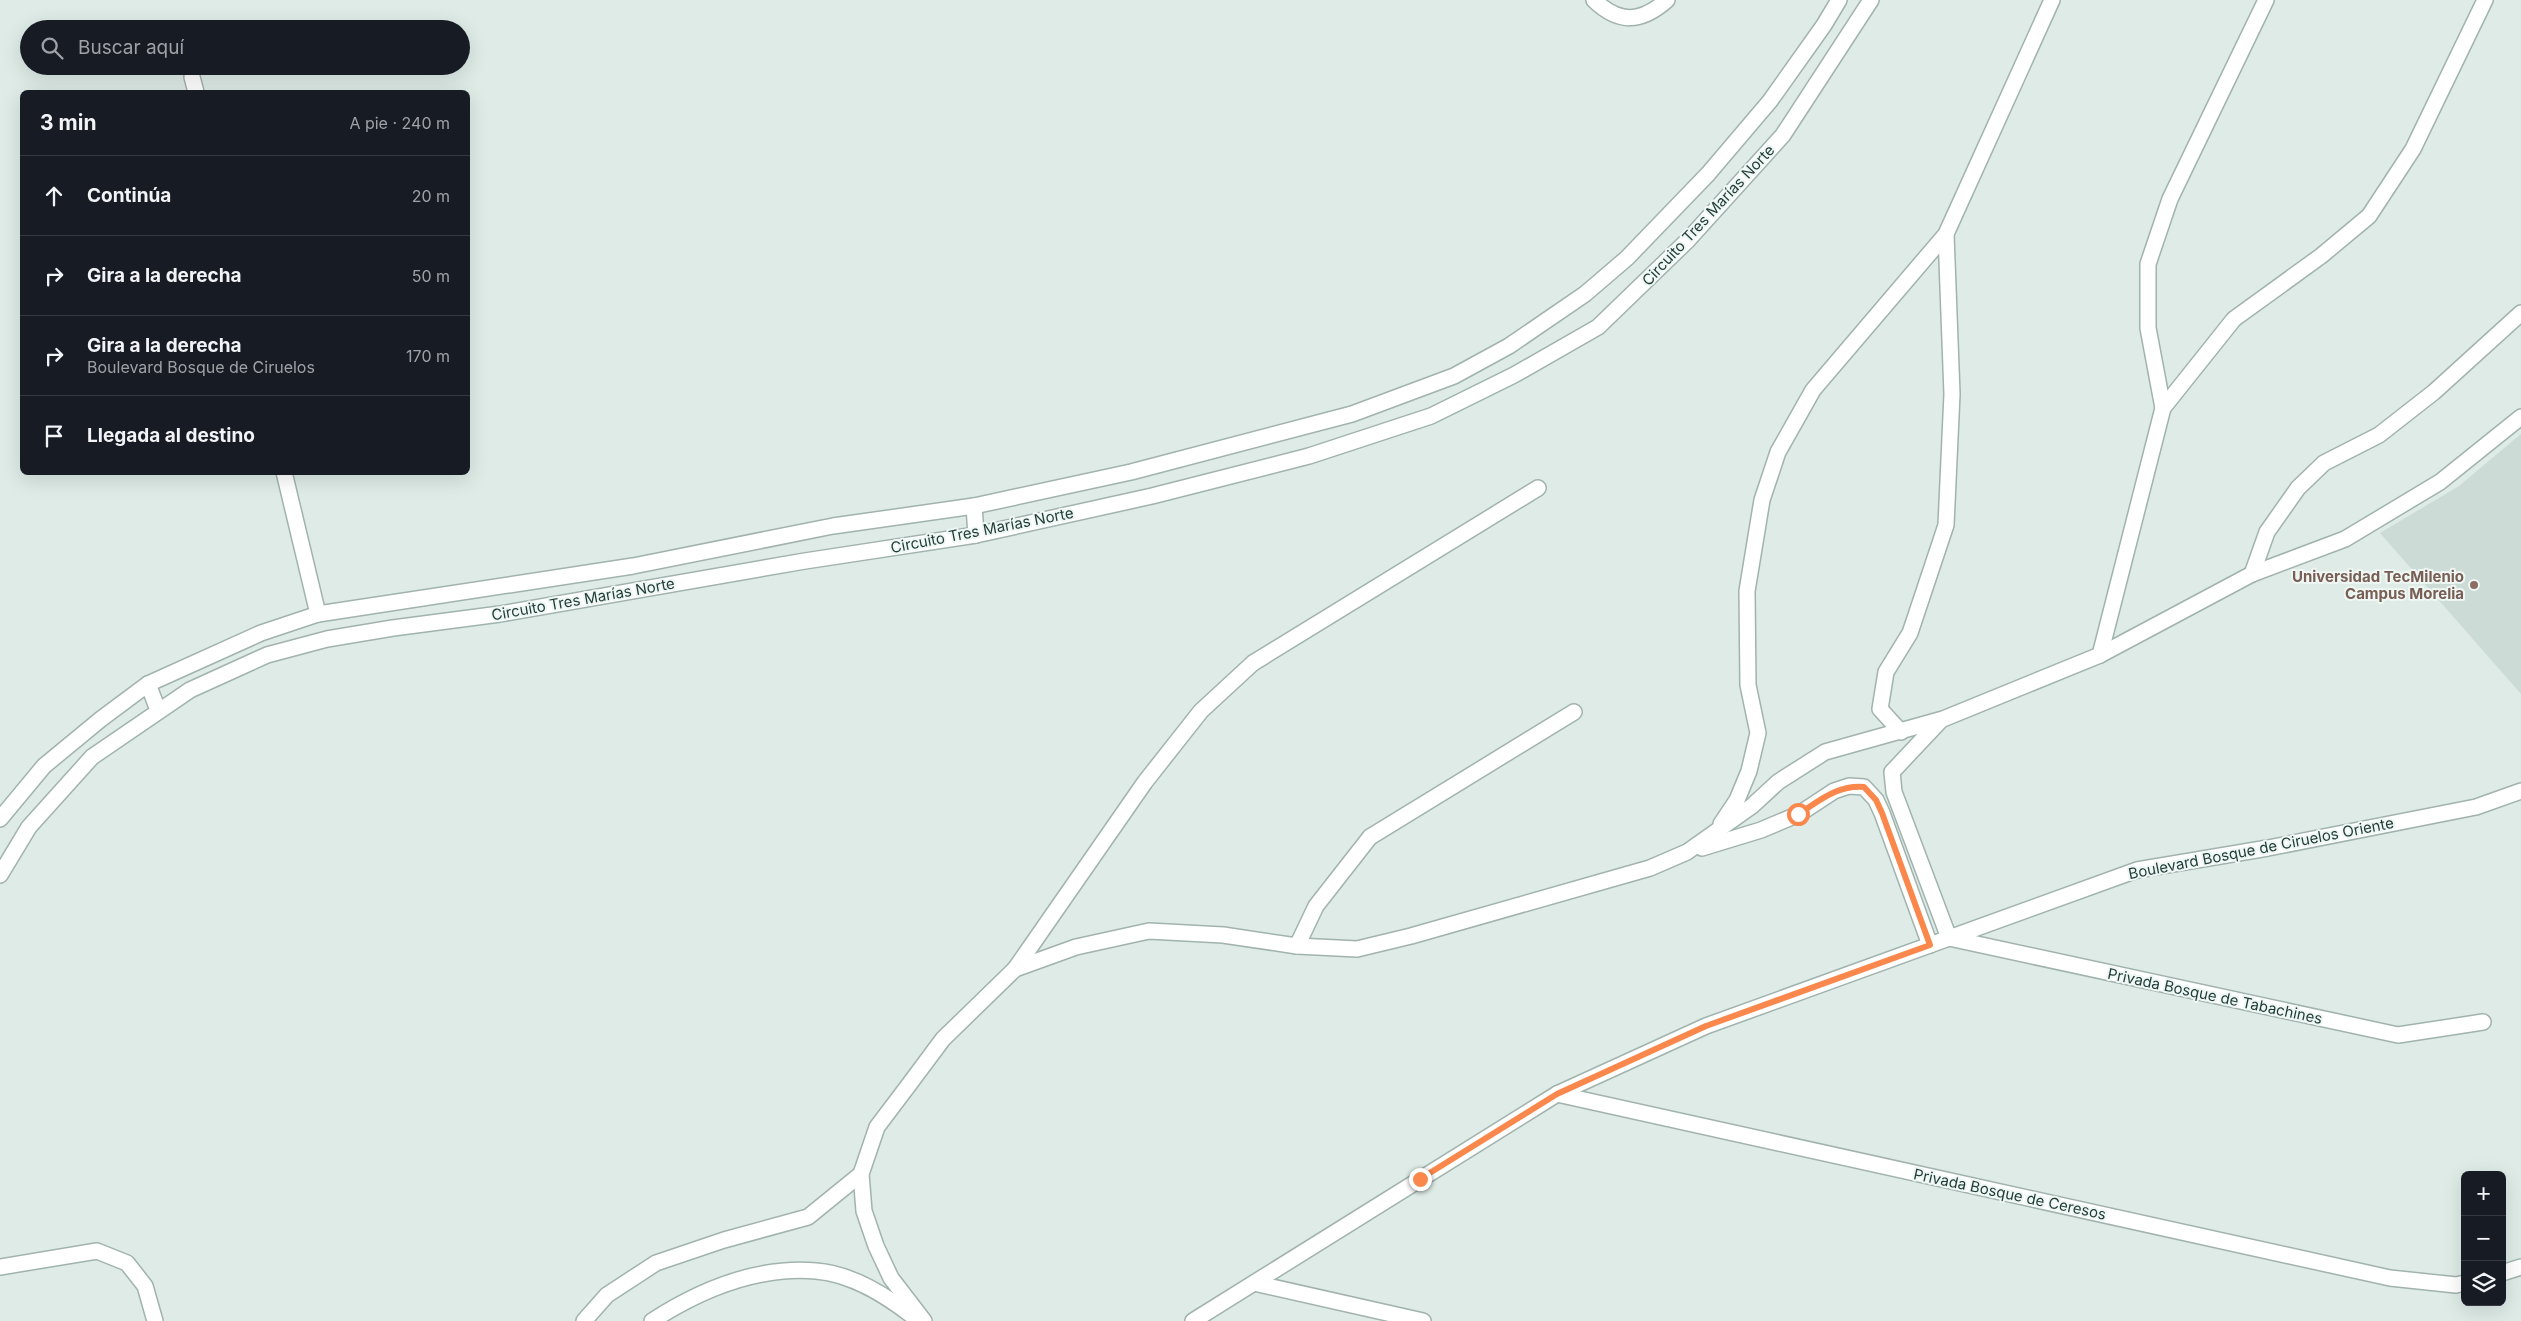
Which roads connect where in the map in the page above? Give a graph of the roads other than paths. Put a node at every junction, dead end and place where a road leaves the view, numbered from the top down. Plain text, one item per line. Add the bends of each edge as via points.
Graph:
1 (1594, 0) edge
2 (1667, 0) edge
3 (1839, 0) edge
4 (1871, 0) edge
5 (2052, 0) edge
6 (2266, 0) edge
7 (2485, 0) edge
8 (192, 77) dead end
9 (195, 90) edge
10 (1946, 234) junction
11 (2521, 313) edge
12 (2163, 408) junction
13 (2521, 417) edge
14 (285, 475) edge
15 (1538, 488) dead end
16 (974, 506) junction
17 (976, 535) junction
18 (2252, 574) junction
19 (318, 614) junction
20 (2100, 655) junction
21 (148, 684) junction
22 (158, 710) junction
23 (1574, 712) dead end
24 (1943, 718) junction
25 (1901, 732) junction
26 (2521, 791) edge
27 (0, 820) edge
28 (1712, 836) junction
29 (1687, 852) junction
30 (0, 875) edge
31 (1949, 938) junction
32 (1930, 945) junction
33 (1297, 946) junction
34 (1015, 969) junction
35 (2483, 1022) dead end
36 (1557, 1094) junction
37 (861, 1174) junction
38 (0, 1267) edge
39 (2521, 1268) edge
40 (2506, 1271) edge
41 (1254, 1283) junction
42 (2461, 1284) edge
43 (155, 1321) edge
44 (584, 1321) edge
45 (652, 1321) edge
46 (919, 1321) edge
47 (924, 1321) edge
48 (1193, 1321) edge
49 (1423, 1321) edge

1 - 2 street via 1606,11 1627,18 1644,16
3 - 16 street, Circuito Tres Marías Norte via 1770,101 1708,174 1627,258 1584,294 1509,346 1454,376 1352,414 1130,472
4 - 17 street, Circuito Tres Marías Norte via 1782,135 1688,240 1598,327 1514,375 1431,416 1309,456 1152,496
5 - 10 street
6 - 12 street via 2170,199 2148,264 2148,328
7 - 12 street via 2413,149 2369,216 2321,256 2234,319
8 - 9 street
10 - 25 street via 1952,394 1946,525 1910,633 1886,672 1880,709
10 - 28 street via 1813,390 1778,452 1762,500 1747,591 1748,685 1758,733 1750,771 1738,800
11 - 18 street via 2434,392 2379,435 2324,464 2298,488 2267,532
12 - 20 street
13 - 18 street via 2440,482 2345,539
14 - 19 street
15 - 34 street via 1253,663 1201,711 1144,782
16 - 17 street
16 - 19 street, Circuito Tres Marías Norte via 833,526 633,566
17 - 22 street, Circuito Tres Marías Norte via 500,614 327,639 267,654 190,690
18 - 20 street
19 - 21 street, Circuito Tres Marías Norte via 261,632
20 - 24 street
21 - 22 street
21 - 27 street, Circuito Tres Marías Norte via 44,766
22 - 30 street, Circuito Tres Marías Norte via 92,757 29,827
23 - 33 street via 1370,837 1316,906
24 - 25 street
24 - 31 street via 1892,772 1894,792
25 - 28 street via 1825,752 1778,782
26 - 31 street, Boulevard Bosque de Ciruelos Oriente via 2476,807 2136,870
28 - 29 street
29 - 32 street via 1761,830 1849,786 1864,787 1882,813
29 - 33 street via 1650,868 1384,943 1357,949
31 - 32 street, Boulevard Bosque de Ciruelos Oriente
31 - 35 street, Privada Bosque de Tabachines via 2398,1035
32 - 36 street, Boulevard Bosque de Ciruelos Oriente via 1706,1026
33 - 34 street via 1223,935 1149,931 1076,946
34 - 37 street via 943,1039 877,1127
36 - 41 street, Boulevard Bosque de Ciruelos Oriente
36 - 42 street, Privada Bosque de Ceresos via 2390,1278
37 - 44 street via 808,1217 656,1263 607,1295
37 - 47 street via 864,1211 876,1246 891,1278
38 - 43 street via 97,1251 127,1264 145,1286
39 - 40 street
41 - 48 street, Boulevard Bosque de Ciruelos Oriente
41 - 49 street
45 - 46 street via 686,1299 721,1284 772,1273 817,1270 853,1280 890,1298

